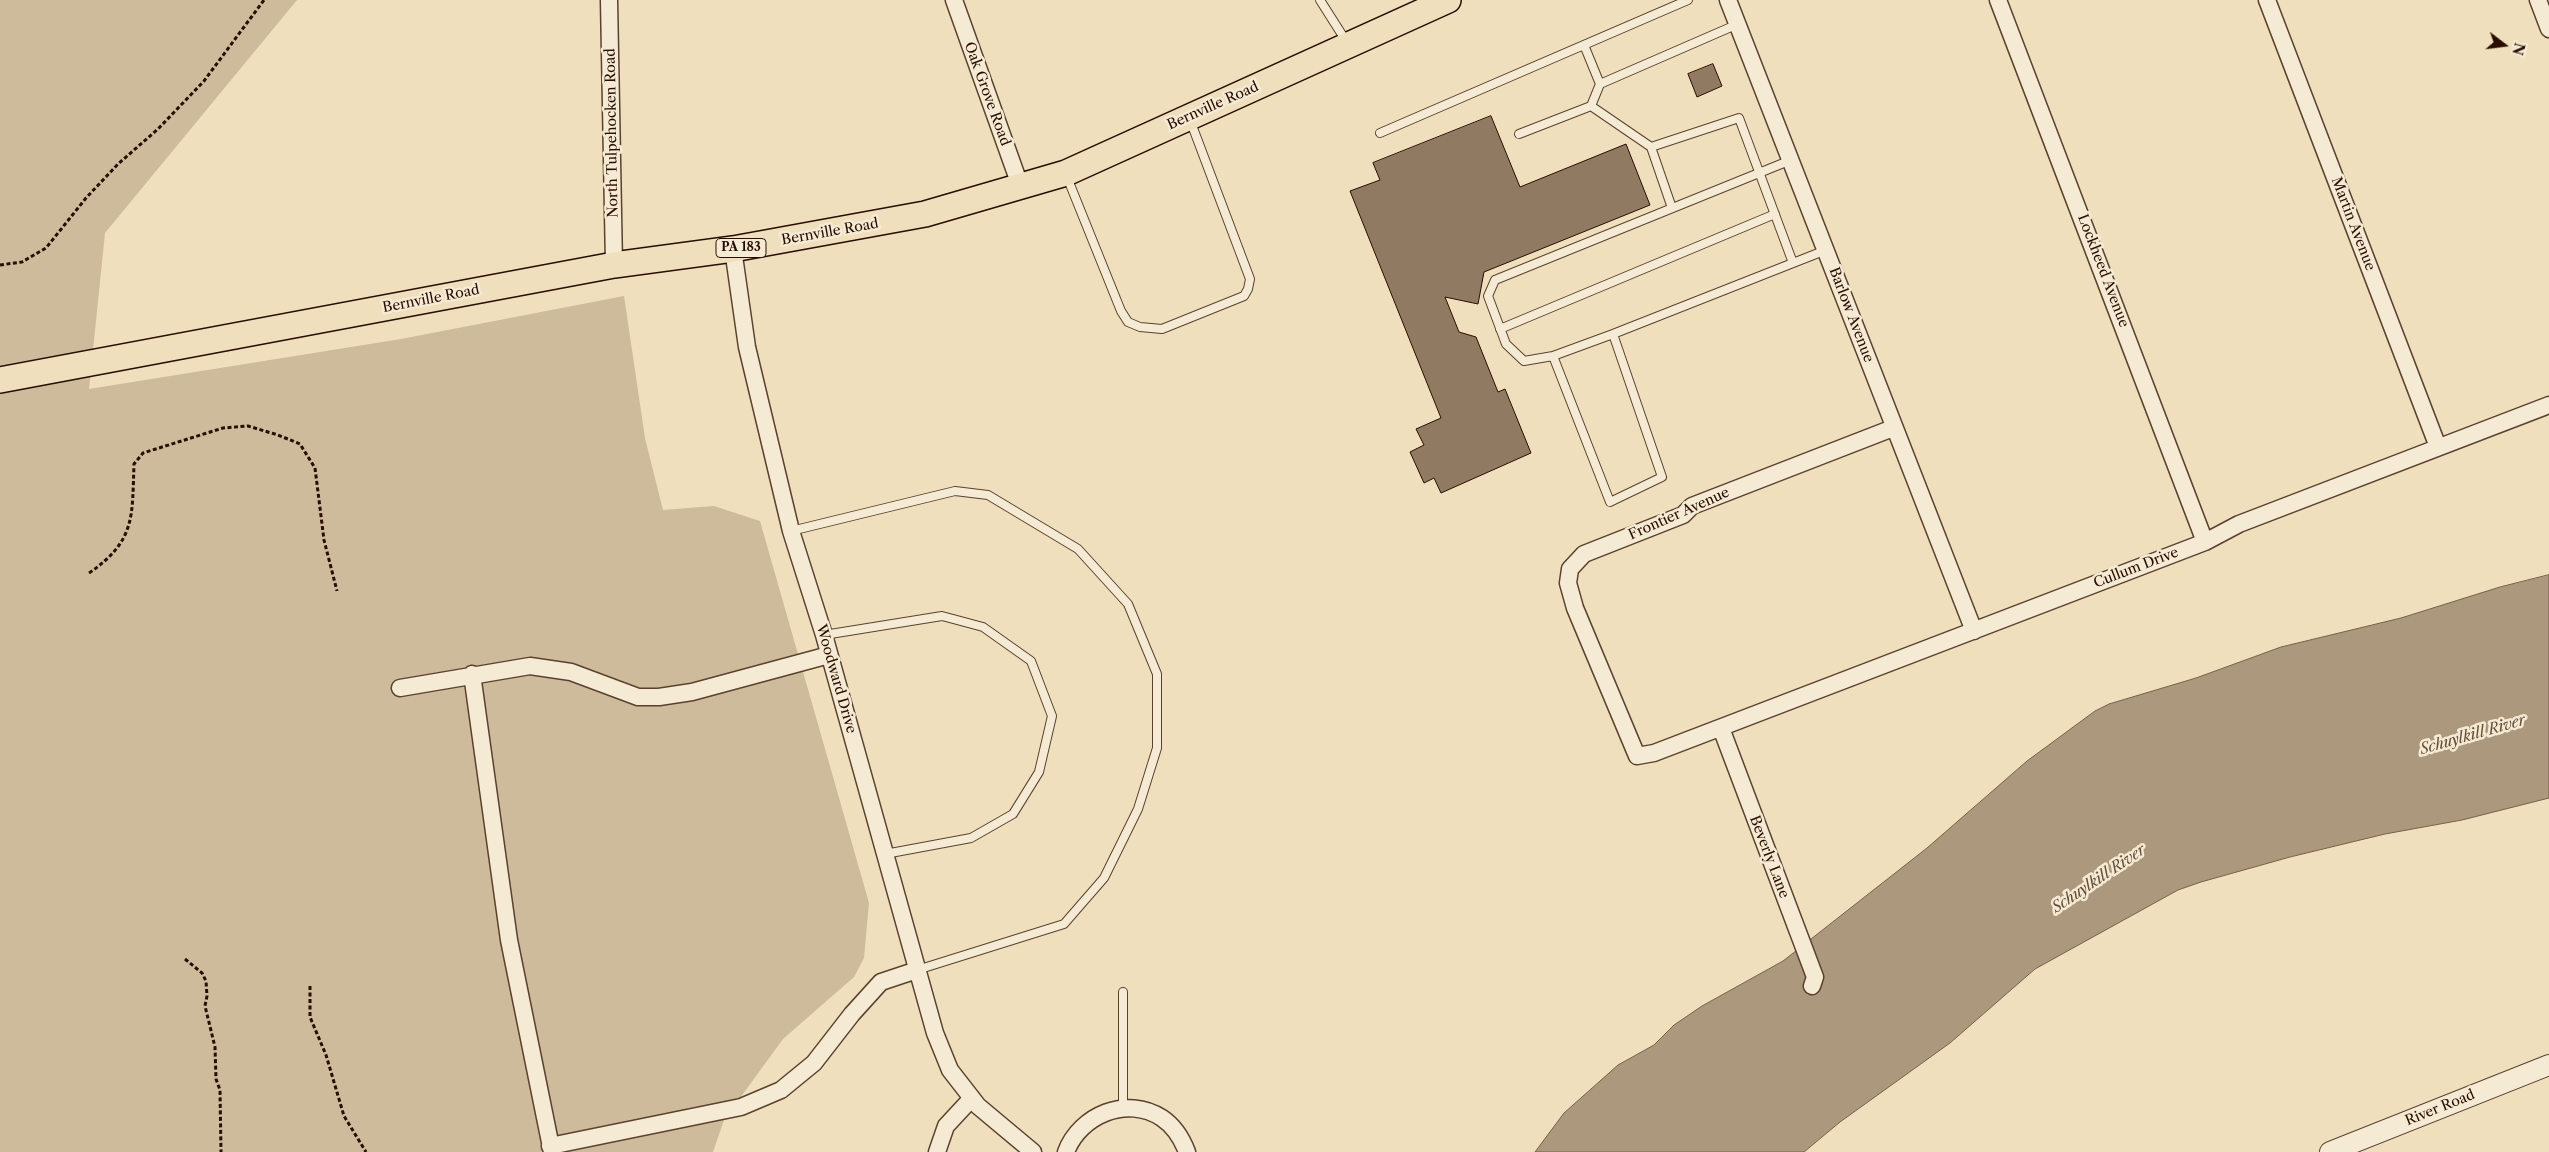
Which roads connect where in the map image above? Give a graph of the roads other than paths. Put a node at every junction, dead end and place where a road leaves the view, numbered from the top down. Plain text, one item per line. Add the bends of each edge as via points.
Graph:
1 (609, 0) edge
2 (954, 0) edge
3 (1320, 0) edge
4 (1448, 0) edge
5 (1688, 0) edge
6 (1728, 0) edge
7 (1998, 0) edge
8 (2267, 0) edge
9 (2538, 0) edge
10 (1738, 24) junction
11 (2549, 29) edge
12 (1348, 45) junction
13 (1584, 45) junction
14 (1600, 84) junction
15 (1591, 106) junction
16 (1189, 117) junction
17 (1380, 133) dead end
18 (1518, 134) dead end
19 (1651, 148) junction
20 (1791, 160) junction
21 (1066, 172) junction
22 (1759, 173) junction
23 (1021, 188) junction
24 (1672, 208) junction
25 (1775, 214) junction
26 (733, 250) junction
27 (1826, 250) junction
28 (1793, 263) junction
29 (614, 266) junction
30 (1500, 329) junction
31 (1613, 334) junction
32 (1553, 356) junction
33 (0, 380) edge
34 (2549, 405) edge
35 (1893, 428) junction
36 (2438, 447) junction
37 (791, 531) junction
38 (2205, 542) junction
39 (1974, 631) junction
40 (824, 635) junction
41 (829, 655) junction
42 (472, 674) junction
43 (400, 688) dead end
44 (1721, 728) junction
45 (885, 854) junction
46 (917, 970) junction
47 (1812, 986) dead end
48 (1123, 992) dead end
49 (2549, 1065) edge
50 (972, 1098) junction
51 (1123, 1109) junction
52 (551, 1149) edge
53 (936, 1152) edge
54 (1033, 1152) edge
55 (1066, 1152) edge
56 (1187, 1152) edge
57 (2330, 1152) edge

1 - 29 street, North Tulpehocken Road
2 - 23 street, Oak Grove Road
3 - 12 lane
4 - 12 main road, Bernville Road / PA 183
5 - 13 lane
6 - 10 street, Barlow Avenue
7 - 38 street, Lockheed Avenue
8 - 36 street, Martin Avenue
9 - 11 street
10 - 14 lane
10 - 20 street, Barlow Avenue
12 - 16 main road, Bernville Road / PA 183
13 - 14 lane
13 - 17 lane
14 - 15 lane
15 - 18 lane
15 - 19 lane
16 - 21 main road, Bernville Road / PA 183
16 - 21 lane via 1250,280 1244,296 1162,329 1128,322
19 - 22 lane via 1739,118
19 - 24 lane
20 - 22 lane
20 - 27 street, Barlow Avenue
21 - 23 main road, Bernville Road / PA 183
22 - 24 lane
22 - 25 lane
23 - 26 main road, Bernville Road / PA 183 via 925,214
24 - 30 lane via 1495,280 1488,296
25 - 28 lane
25 - 30 lane
26 - 29 main road, Bernville Road / PA 183
26 - 37 street, Woodward Drive via 747,348
27 - 28 lane
27 - 35 street, Barlow Avenue
28 - 31 lane
29 - 33 main road, Bernville Road / PA 183
30 - 32 lane via 1506,344 1524,361
31 - 32 lane
31 - 32 lane via 1662,477 1610,502
34 - 36 street, Cullum Drive
35 - 39 street, Barlow Avenue
35 - 44 street, Frontier Avenue via 1692,506 1683,515 1584,554 1570,569 1568,583 1575,608 1637,756 1654,753
36 - 38 street, Cullum Drive via 2239,524
37 - 40 street, Woodward Drive
37 - 46 lane via 954,491 988,495 1078,549 1128,604 1157,674 1157,748 1138,809 1104,878 1064,924
38 - 39 street, Cullum Drive
39 - 44 street, Cullum Drive
40 - 41 street, Woodward Drive
40 - 45 lane via 942,616 983,627 1031,661 1052,716 1039,772 1013,814 971,838
41 - 42 street via 692,692 660,697 638,696 571,672 530,666
41 - 45 street, Woodward Drive
42 - 43 street
42 - 52 street via 509,940
44 - 47 street, Beverly Lane via 1815,976
45 - 46 street, Woodward Drive
46 - 50 street, Woodward Drive via 935,1033 950,1070
46 - 52 street via 881,982 814,1063 781,1090 741,1107
48 - 51 lane
49 - 57 street, River Road
50 - 53 street via 946,1126
50 - 54 street, Woodward Drive via 987,1115
51 - 55 street via 1112,1109 1089,1120 1071,1138
51 - 56 street via 1138,1109 1162,1118 1180,1136

